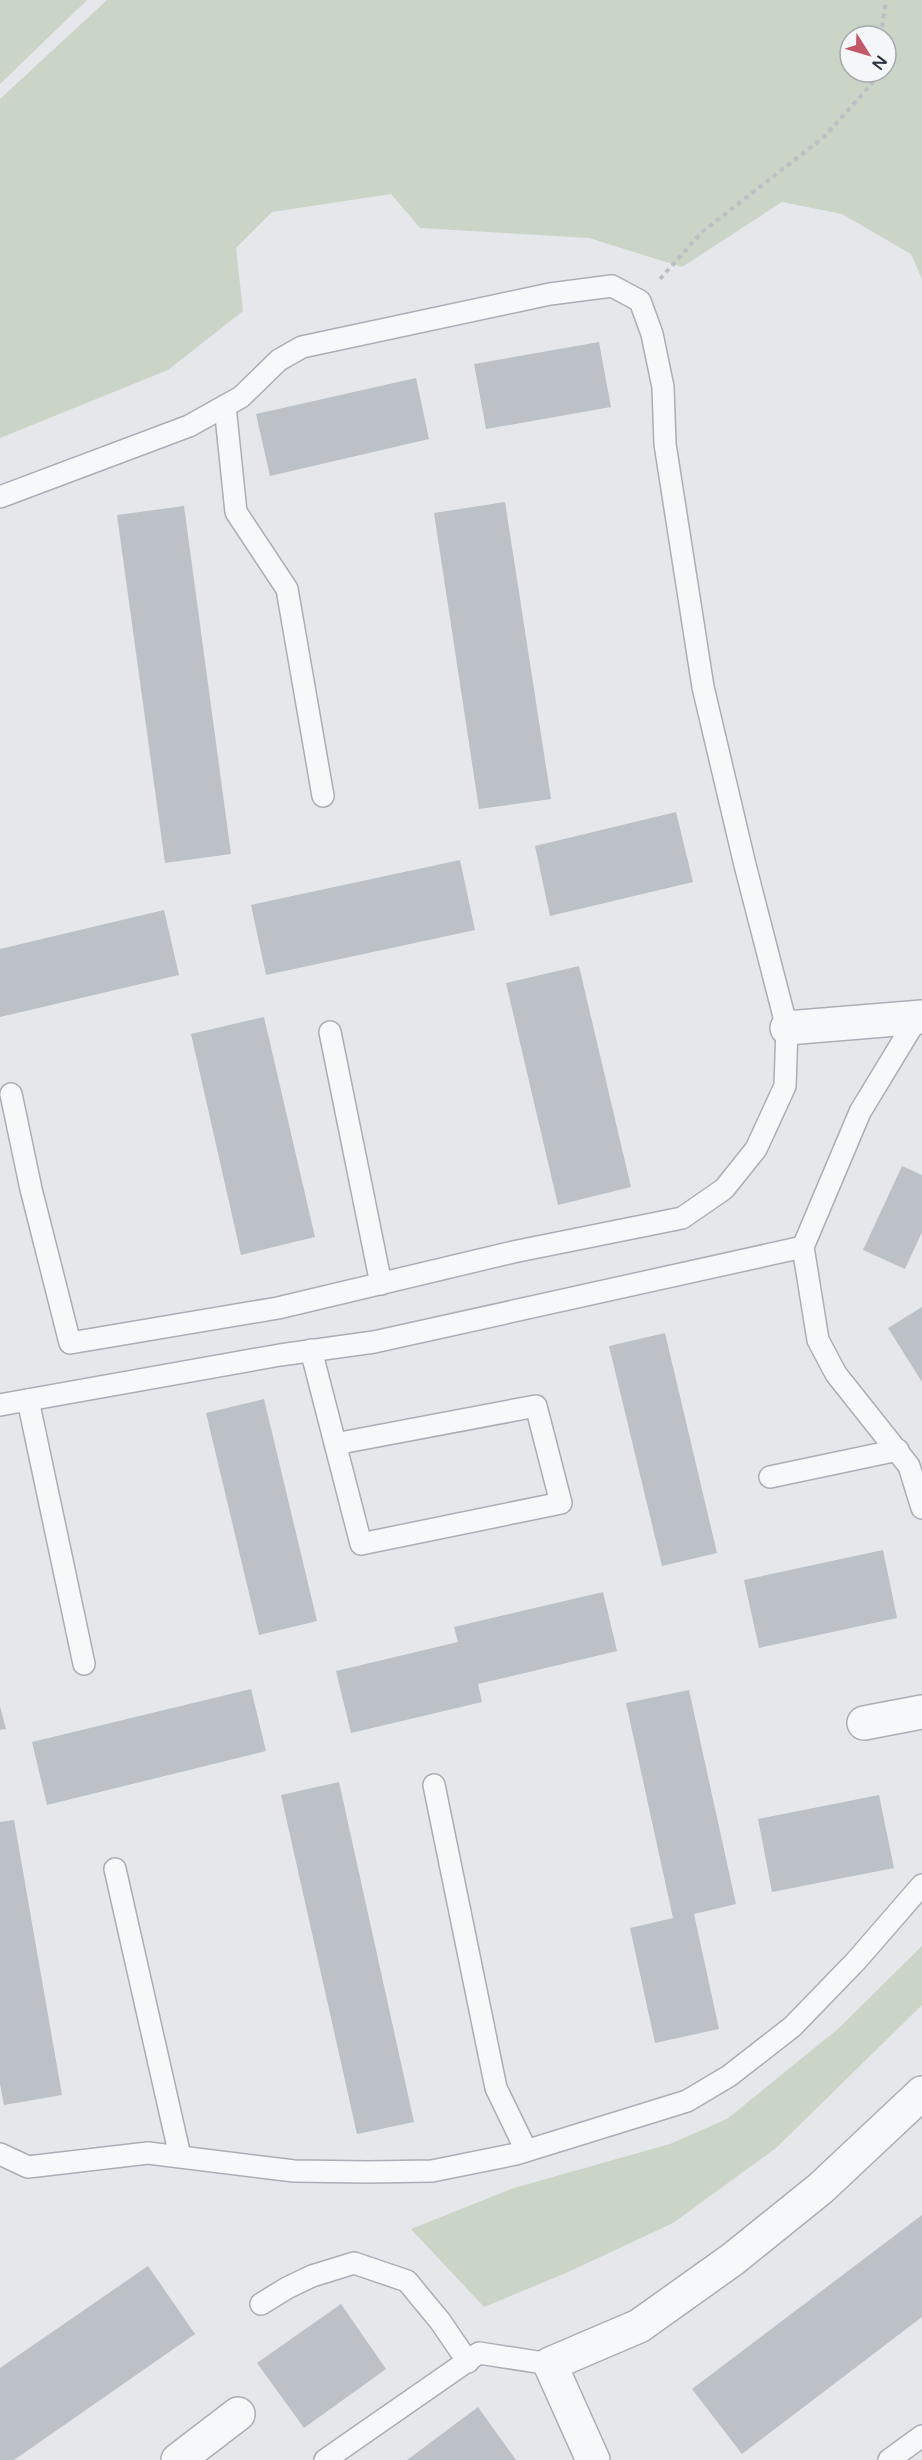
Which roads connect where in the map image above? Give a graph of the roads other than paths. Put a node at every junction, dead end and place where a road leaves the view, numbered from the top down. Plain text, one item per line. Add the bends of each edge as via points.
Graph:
1 (225, 406) junction
2 (0, 497) edge
3 (323, 796) dead end
4 (920, 1017) edge
5 (787, 1028) junction
6 (330, 1032) dead end
7 (11, 1094) dead end
8 (803, 1247) junction
9 (381, 1284) junction
10 (310, 1350) junction
11 (28, 1400) junction
12 (0, 1405) edge
13 (335, 1444) junction
14 (898, 1450) junction
15 (770, 1477) dead end
16 (922, 1508) edge
17 (84, 1664) dead end
18 (922, 1712) edge
19 (864, 1724) dead end
20 (434, 1785) dead end
21 (116, 1869) dead end
22 (922, 1885) edge
23 (922, 2093) edge
24 (526, 2150) junction
25 (0, 2154) edge
26 (180, 2156) junction
27 (261, 2304) dead end
28 (468, 2362) junction
29 (550, 2364) junction
30 (238, 2414) dead end
31 (922, 2436) edge
32 (178, 2460) edge
33 (325, 2460) edge
34 (593, 2460) edge
35 (889, 2460) edge

1 - 2 lane via 189,426
1 - 3 lane via 236,512 287,589
1 - 5 lane via 241,397 279,360 302,347 550,294 612,286 640,301 652,334 663,387 665,444 703,687
4 - 5 street
4 - 8 lane via 860,1112
5 - 9 lane via 785,1086 756,1149 724,1189 682,1218
6 - 9 lane
7 - 9 lane via 70,1343 278,1308
8 - 10 lane via 374,1342
8 - 14 lane via 818,1340 836,1374
10 - 11 lane
10 - 13 lane
11 - 12 lane
11 - 17 lane
13 - 13 lane via 361,1544 561,1503 536,1406
14 - 15 lane
14 - 16 lane via 909,1466
18 - 19 street
20 - 24 lane via 496,2088
21 - 26 lane
22 - 24 lane via 792,2027 729,2076 687,2101
23 - 29 street via 821,2188 734,2259 639,2326
24 - 26 lane via 432,2171 378,2172 294,2171
25 - 26 lane via 28,2167 148,2153
27 - 28 lane via 312,2276 354,2263 406,2281 440,2320
28 - 29 lane via 480,2353
28 - 33 lane
29 - 34 street
30 - 32 street
31 - 35 lane

